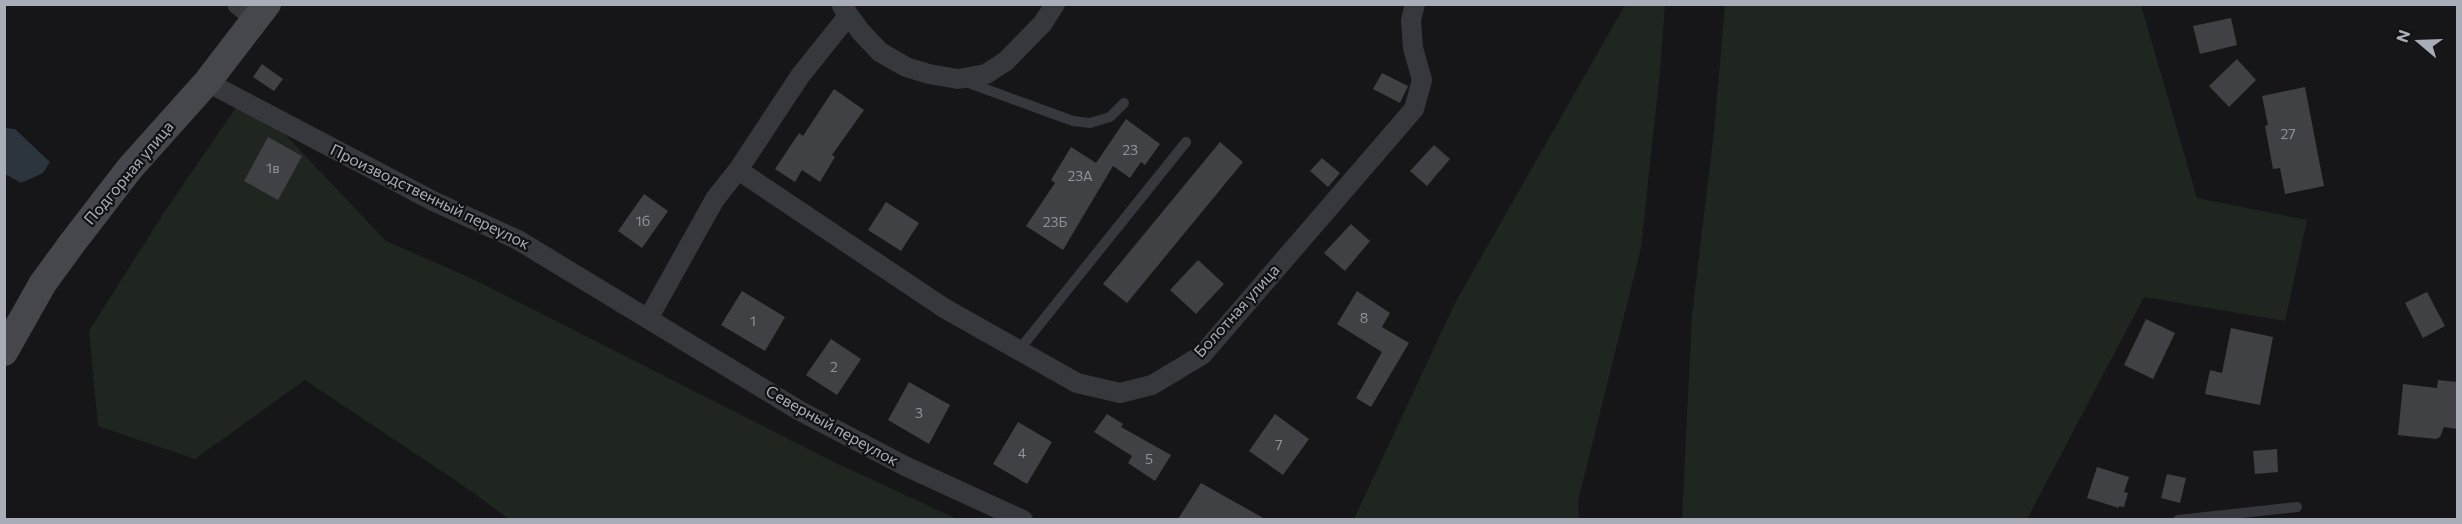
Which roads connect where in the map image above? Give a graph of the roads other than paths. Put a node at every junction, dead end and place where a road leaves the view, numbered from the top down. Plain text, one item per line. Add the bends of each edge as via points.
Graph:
1 (1055, 4) edge
2 (1415, 4) edge
3 (253, 10) edge
4 (845, 10) edge
5 (958, 79) junction
6 (207, 82) junction
7 (1124, 103) dead end
8 (1186, 142) dead end
9 (738, 170) junction
10 (648, 320) junction
11 (1019, 350) junction
12 (4, 352) edge
13 (2297, 507) dead end
14 (1023, 519) edge
15 (2178, 519) edge

1 - 5 street via 1043,23 1006,61 986,75
2 - 11 street, Болотная улица via 1411,20 1413,48 1422,80 1414,109 1202,355 1152,385 1120,393 1077,383
3 - 6 street, Подгорная улица
4 - 5 street via 880,52 906,67
4 - 9 street
5 - 7 lane via 1073,121 1090,123 1110,117
6 - 10 street, Производственный переулок via 432,201 518,240
6 - 12 street, Подгорная улица via 130,168 73,242 43,283
8 - 11 lane
9 - 10 street via 715,199
9 - 11 street, Болотная улица via 944,308
10 - 14 street, Северный переулок via 800,411 905,466
13 - 15 lane

